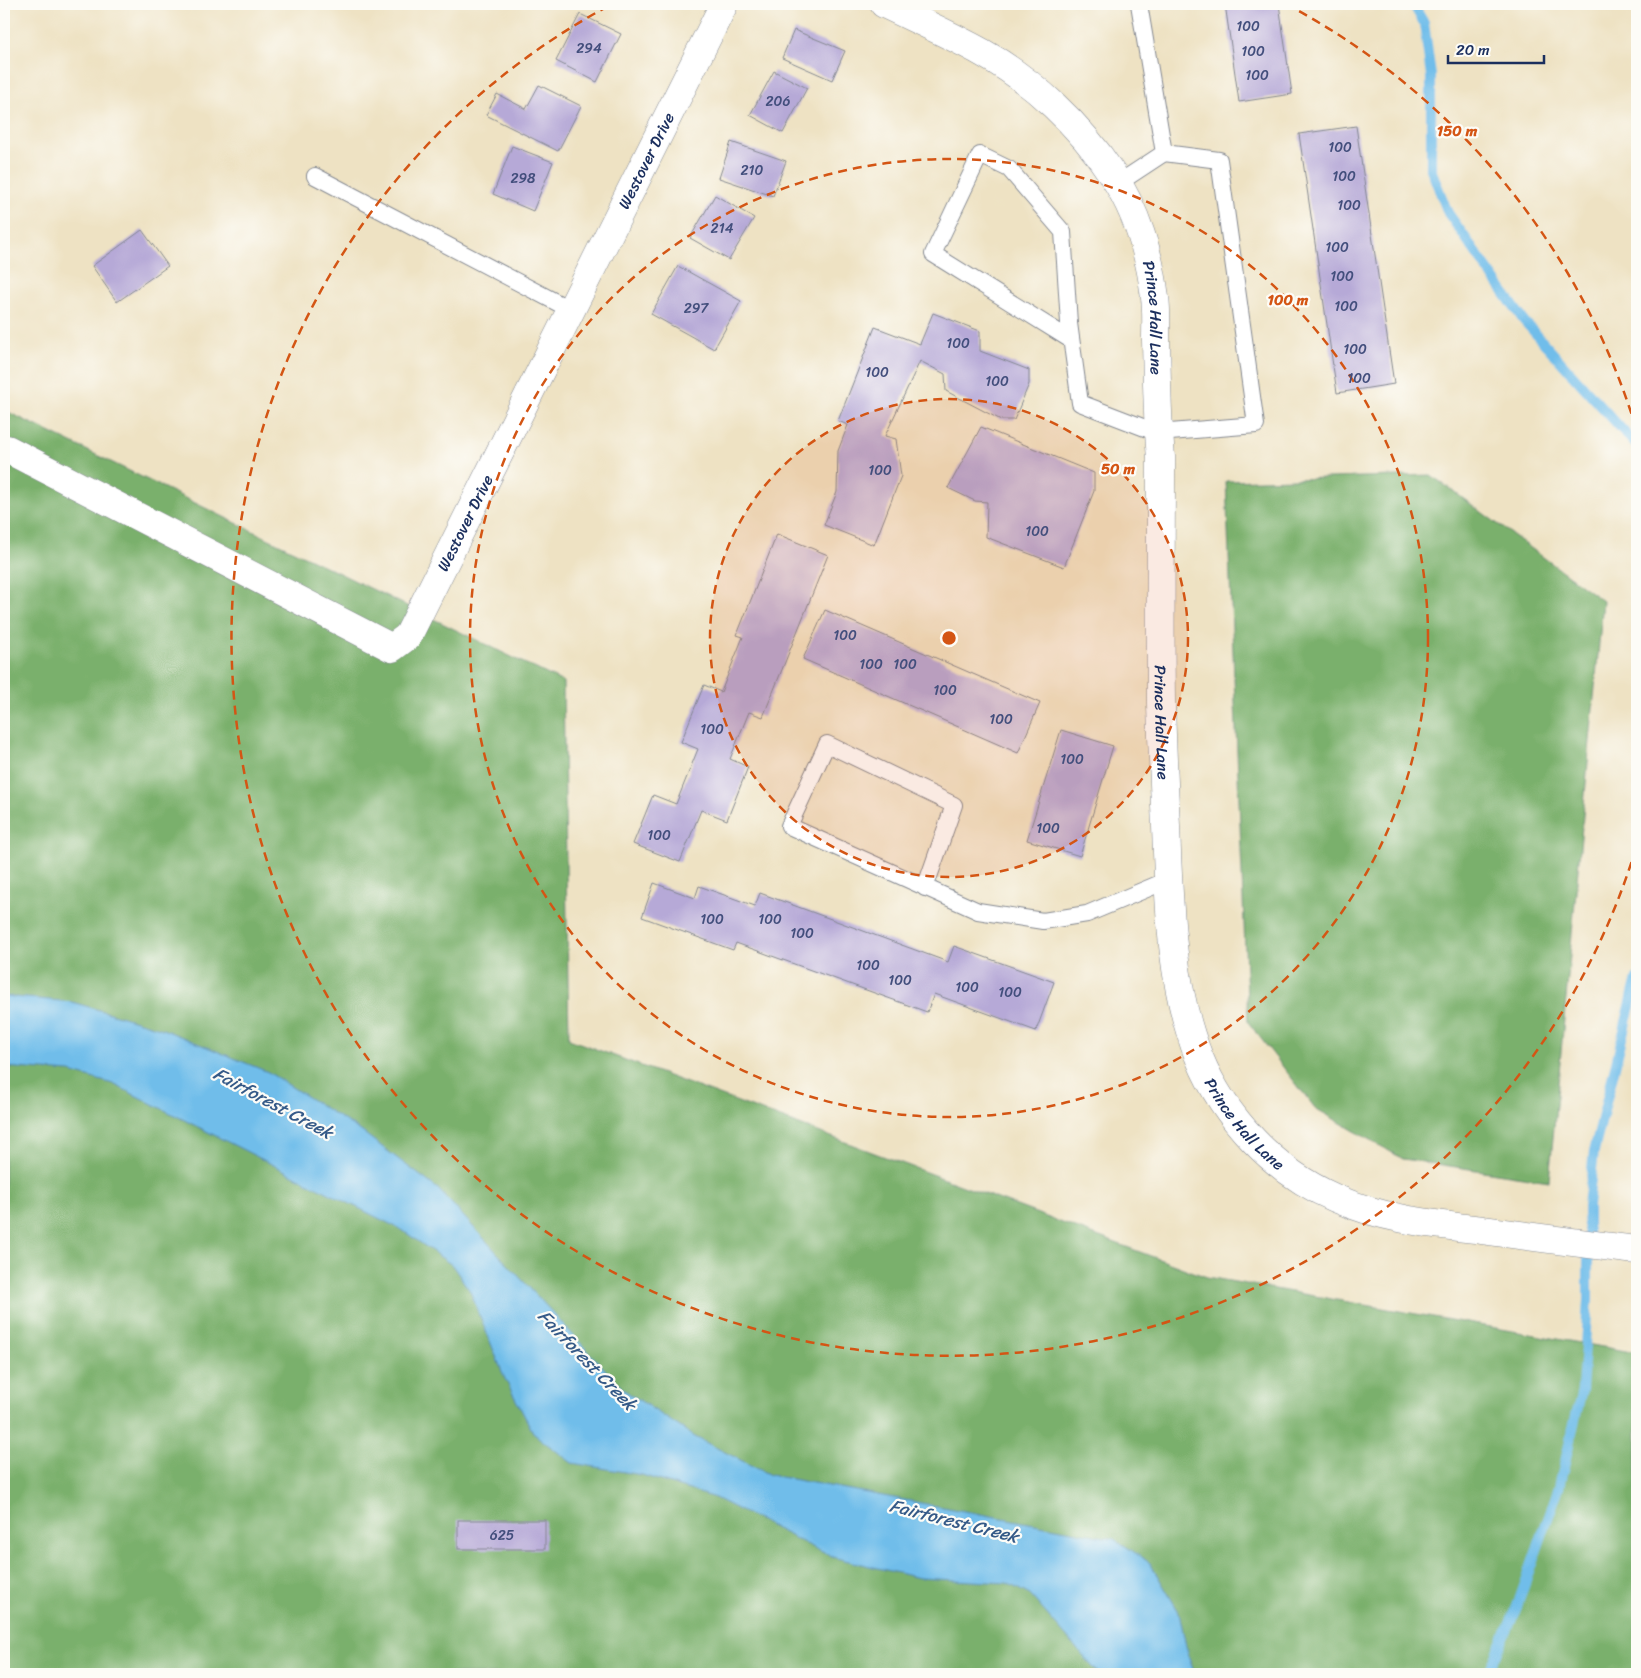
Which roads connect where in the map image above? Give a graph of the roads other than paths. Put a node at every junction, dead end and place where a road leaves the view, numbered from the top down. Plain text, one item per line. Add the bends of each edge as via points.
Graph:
1 (724, 4) edge
2 (884, 4) edge
3 (1139, 4) edge
4 (1164, 153) junction
5 (315, 176) dead end
6 (1117, 184) junction
7 (571, 310) junction
8 (1071, 340) junction
9 (1158, 434) junction
10 (7, 449) dead end
11 (1168, 880) junction
12 (925, 888) junction
13 (1626, 1249) edge

1 - 7 street, Westover Drive
2 - 6 street, Prince Hall Lane via 984,54 1021,78 1086,139
3 - 4 lane
4 - 6 lane
4 - 9 lane via 1219,160 1256,426
5 - 7 lane
6 - 9 street, Prince Hall Lane via 1133,214 1148,255 1155,298
7 - 10 street, Westover Drive via 408,636 392,648
8 - 8 lane via 1062,232 1009,169 980,155 933,254
8 - 9 lane via 1080,403
9 - 11 street, Prince Hall Lane via 1161,457 1161,704
11 - 12 lane via 1087,914 1043,921 978,911
11 - 13 street, Prince Hall Lane via 1176,967 1189,1029 1214,1086 1237,1121 1265,1152 1305,1182 1334,1198 1374,1213 1414,1222
12 - 12 lane via 789,826 827,744 954,805

